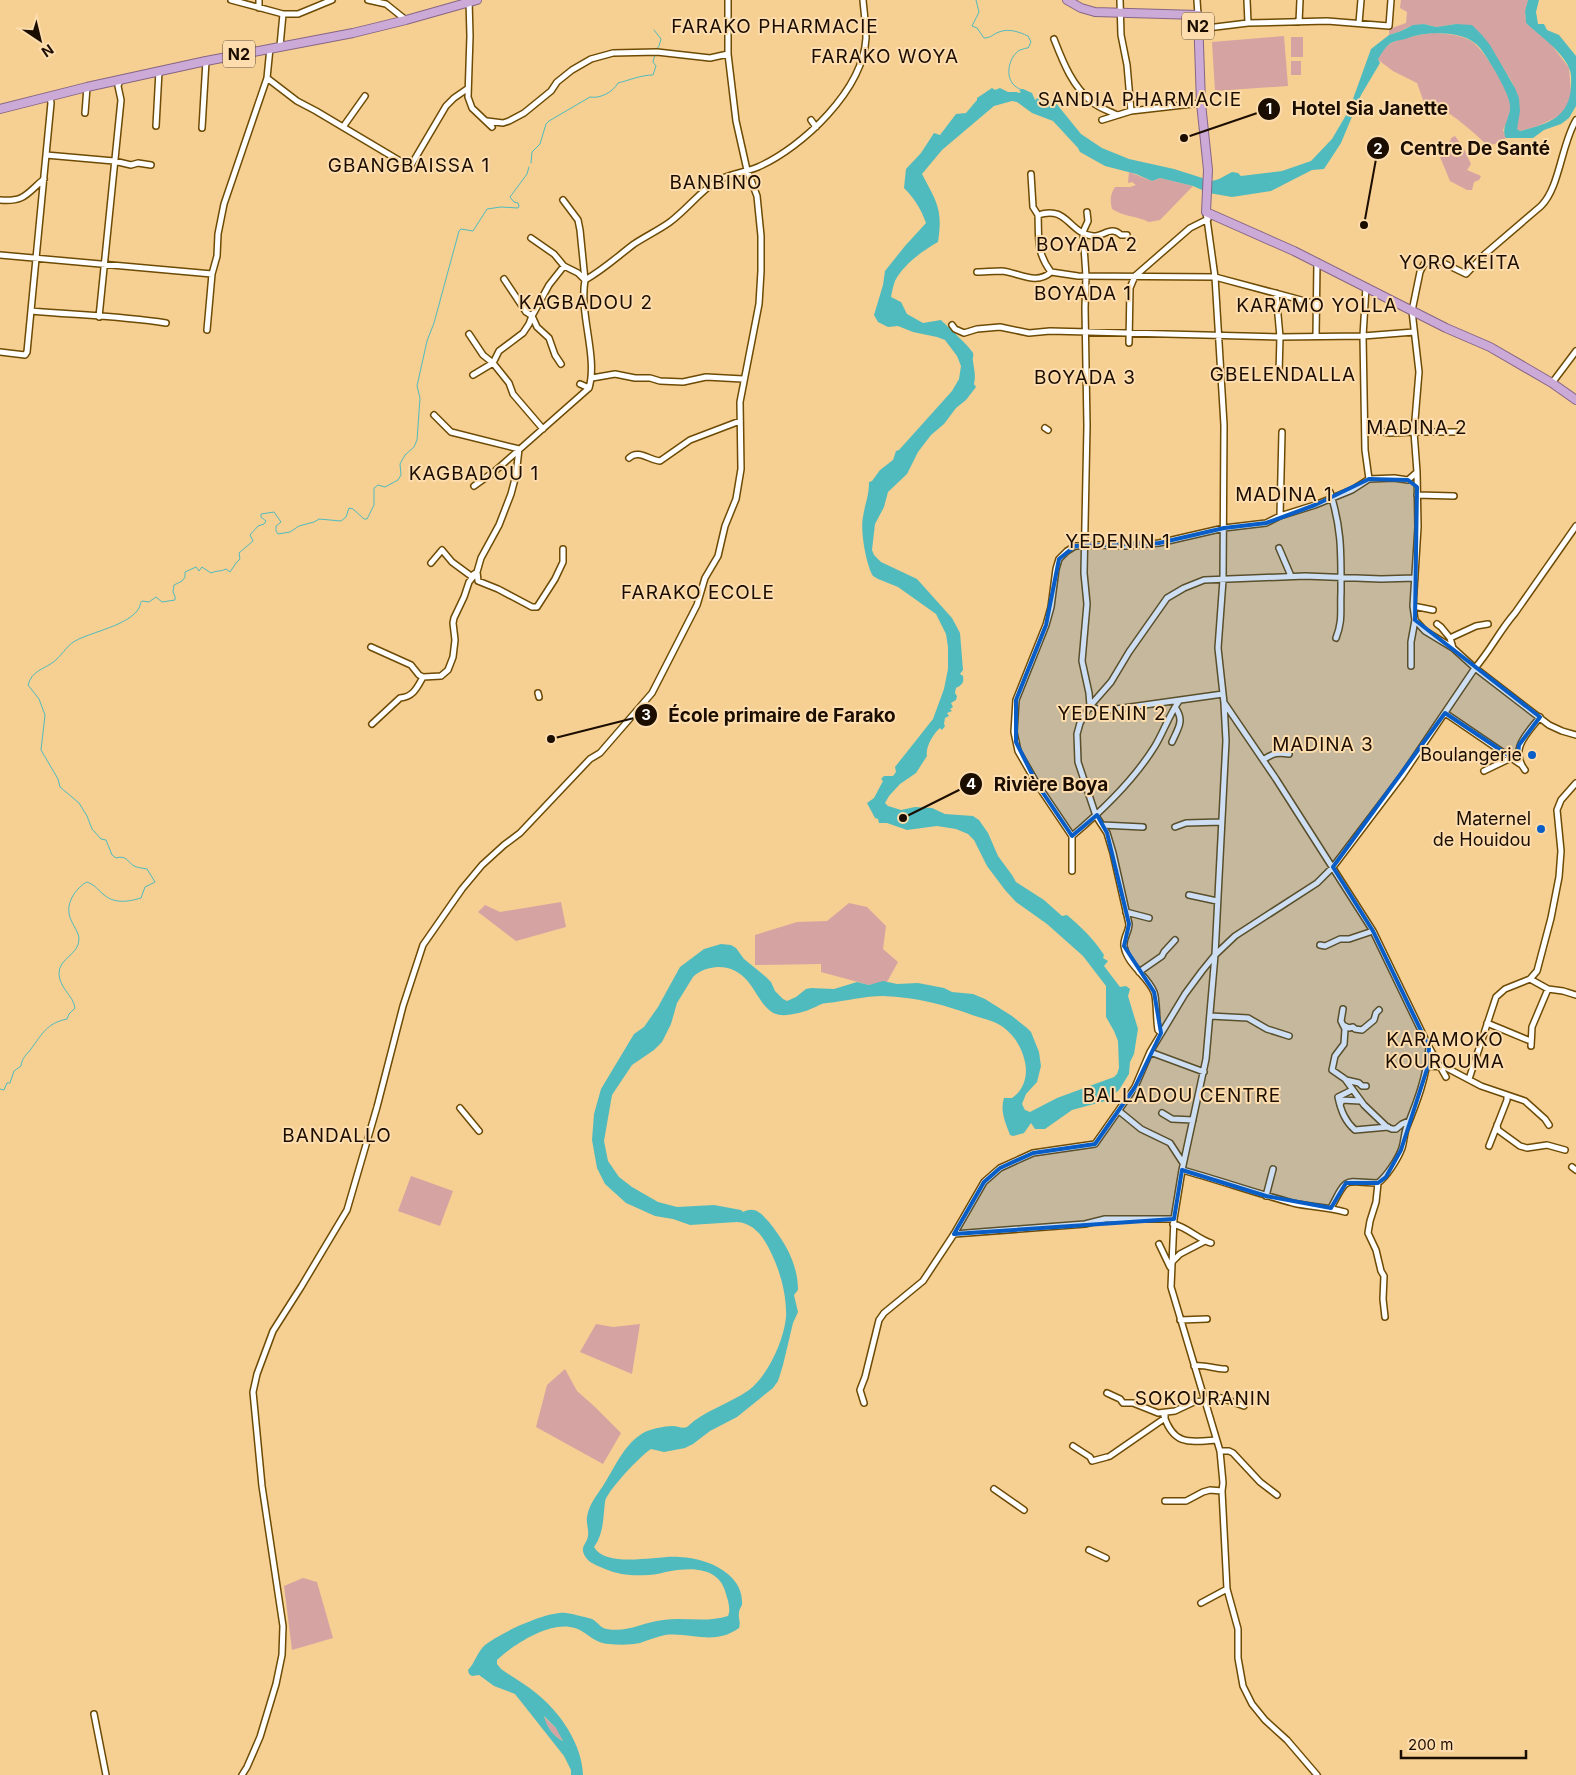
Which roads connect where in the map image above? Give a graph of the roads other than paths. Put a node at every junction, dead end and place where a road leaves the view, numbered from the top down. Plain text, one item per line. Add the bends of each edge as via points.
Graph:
1 (230, 0) edge
2 (259, 0) edge
3 (332, 0) edge
4 (368, 0) edge
5 (477, 0) edge
6 (728, 0) edge
7 (863, 0) edge
8 (1067, 0) edge
9 (1120, 0) edge
10 (1197, 0) edge
11 (1247, 0) edge
12 (1300, 0) edge
13 (1361, 0) edge
14 (1391, 0) edge
15 (469, 1) edge
16 (259, 8) junction
17 (1121, 13) junction
18 (283, 14) junction
19 (1198, 15) junction
20 (406, 20) junction
21 (1299, 22) junction
22 (1248, 23) junction
23 (1359, 23) junction
24 (1199, 30) junction
25 (1054, 39) dead end
26 (280, 46) junction
27 (270, 48) junction
28 (728, 54) junction
29 (206, 61) junction
30 (159, 71) junction
31 (266, 78) junction
32 (120, 80) junction
33 (87, 87) junction
34 (467, 89) junction
35 (365, 96) dead end
36 (50, 97) junction
37 (1202, 103) junction
38 (0, 109) edge
39 (1131, 111) junction
40 (85, 113) dead end
41 (1117, 115) junction
42 (811, 120) dead end
43 (1102, 120) dead end
44 (1576, 120) edge
45 (487, 121) junction
46 (156, 126) dead end
47 (492, 127) dead end
48 (816, 127) junction
49 (202, 128) dead end
50 (344, 128) junction
51 (46, 155) junction
52 (114, 161) junction
53 (151, 165) dead end
54 (747, 170) junction
55 (1031, 174) dead end
56 (44, 179) junction
57 (0, 200) edge
58 (563, 200) dead end
59 (1087, 212) dead end
60 (1038, 215) junction
61 (1207, 216) junction
62 (1083, 232) junction
63 (1127, 235) dead end
64 (531, 238) dead end
65 (0, 255) edge
66 (36, 258) junction
67 (1317, 262) junction
68 (105, 265) junction
69 (564, 266) junction
70 (977, 272) dead end
71 (1051, 272) junction
72 (212, 274) junction
73 (1086, 276) junction
74 (1135, 276) junction
75 (1215, 277) junction
76 (504, 279) dead end
77 (586, 280) junction
78 (1366, 287) junction
79 (1276, 293) junction
80 (1316, 304) junction
81 (31, 311) junction
82 (1412, 311) junction
83 (532, 316) junction
84 (99, 317) junction
85 (166, 323) dead end
86 (952, 325) dead end
87 (207, 330) dead end
88 (1414, 332) junction
89 (1085, 333) junction
90 (469, 334) dead end
91 (1129, 334) junction
92 (1218, 336) junction
93 (1316, 336) junction
94 (1363, 336) junction
95 (1280, 337) junction
96 (1129, 343) dead end
97 (1576, 351) edge
98 (0, 352) edge
99 (493, 363) junction
100 (561, 364) dead end
101 (1279, 373) dead end
102 (474, 375) dead end
103 (592, 378) junction
104 (743, 380) junction
105 (1552, 383) junction
106 (580, 384) dead end
107 (589, 388) junction
108 (1576, 400) edge
109 (434, 415) dead end
110 (740, 421) junction
111 (543, 429) junction
112 (1365, 429) junction
113 (1282, 432) dead end
114 (1414, 432) junction
115 (1458, 432) dead end
116 (517, 451) junction
117 (629, 458) dead end
118 (1417, 472) junction
119 (1369, 479) junction
120 (1408, 480) junction
121 (474, 486) dead end
122 (1417, 487) junction
123 (1330, 492) dead end
124 (1417, 495) junction
125 (1454, 496) dead end
126 (1332, 498) junction
127 (1280, 516) junction
128 (1576, 526) edge
129 (1224, 528) junction
130 (1085, 544) junction
131 (1279, 548) dead end
132 (563, 549) dead end
133 (431, 563) dead end
134 (477, 572) junction
135 (1291, 576) junction
136 (1223, 577) junction
137 (1341, 578) junction
138 (1415, 578) junction
139 (1413, 606) junction
140 (1433, 610) dead end
141 (1415, 620) junction
142 (1437, 624) dead end
143 (1488, 624) dead end
144 (1336, 638) dead end
145 (1450, 638) junction
146 (371, 647) dead end
147 (1453, 648) junction
148 (1411, 666) dead end
149 (1475, 668) junction
150 (423, 677) junction
151 (1223, 694) junction
152 (1179, 701) junction
153 (1224, 703) junction
154 (1090, 706) junction
155 (1175, 708) junction
156 (1445, 713) junction
157 (1225, 716) junction
158 (1540, 717) junction
159 (1238, 723) junction
160 (372, 724) dead end
161 (1576, 735) edge
162 (1172, 742) dead end
163 (1289, 754) dead end
164 (1518, 754) junction
165 (1511, 757) junction
166 (1263, 760) junction
167 (1520, 764) junction
168 (1484, 770) dead end
169 (1525, 770) dead end
170 (1576, 783) edge
171 (1096, 816) junction
172 (1222, 822) junction
173 (1102, 825) junction
174 (1143, 827) dead end
175 (1174, 827) dead end
176 (1072, 836) junction
177 (1333, 868) junction
178 (1072, 871) dead end
179 (1188, 895) dead end
180 (1217, 902) junction
181 (1126, 912) junction
182 (1149, 918) dead end
183 (1373, 931) junction
184 (1175, 940) dead end
185 (1320, 945) dead end
186 (1215, 955) junction
187 (1140, 972) junction
188 (1530, 979) junction
189 (1548, 989) junction
190 (1576, 995) edge
191 (1343, 1009) dead end
192 (1379, 1010) dead end
193 (1210, 1016) junction
194 (1487, 1023) junction
195 (1343, 1025) junction
196 (1161, 1033) junction
197 (1289, 1036) dead end
198 (1528, 1040) dead end
199 (1532, 1046) dead end
200 (1429, 1047) junction
201 (1150, 1052) junction
202 (1428, 1066) junction
203 (1440, 1067) junction
204 (1204, 1072) junction
205 (1446, 1077) dead end
206 (1346, 1080) junction
207 (1469, 1080) junction
208 (1366, 1086) dead end
209 (1352, 1090) junction
210 (1507, 1095) junction
211 (1360, 1101) junction
212 (1340, 1106) junction
213 (460, 1108) dead end
214 (1119, 1111) junction
215 (1162, 1113) dead end
216 (1193, 1120) junction
217 (1409, 1121) junction
218 (1497, 1125) junction
219 (1549, 1125) dead end
220 (1388, 1128) junction
221 (479, 1131) dead end
222 (1489, 1146) dead end
223 (1565, 1150) dead end
224 (1183, 1163) junction
225 (1273, 1169) dead end
226 (1182, 1170) junction
227 (1378, 1183) junction
228 (1266, 1196) junction
229 (1331, 1208) junction
230 (1345, 1212) dead end
231 (1174, 1221) junction
232 (954, 1234) junction
233 (1159, 1244) dead end
234 (1171, 1266) junction
235 (1385, 1317) dead end
236 (1207, 1319) dead end
237 (1180, 1320) junction
238 (1194, 1366) junction
239 (1225, 1369) dead end
240 (1108, 1394) dead end
241 (1204, 1401) junction
242 (864, 1403) dead end
243 (1244, 1406) dead end
244 (1164, 1415) junction
245 (1216, 1440) junction
246 (1073, 1446) dead end
247 (1220, 1452) junction
248 (994, 1489) dead end
249 (1222, 1491) junction
250 (1277, 1495) dead end
251 (1165, 1501) dead end
252 (1024, 1510) dead end
253 (1089, 1550) dead end
254 (1106, 1558) dead end
255 (1226, 1589) junction
256 (1201, 1603) dead end
257 (94, 1714) dead end
258 (106, 1775) edge
259 (242, 1775) edge
260 (1317, 1775) edge

1 - 16 street
2 - 16 street
3 - 18 street via 309,11
4 - 20 street via 386,4
5 - 15 highway, N2
6 - 28 street
7 - 48 street via 866,39 861,60 845,94
8 - 17 highway, N2 via 1094,12
9 - 17 street
10 - 19 street
11 - 22 street
12 - 21 street
13 - 23 street
14 - 23 street via 1389,26
15 - 20 highway, N2
15 - 34 street
16 - 18 street
17 - 19 highway, N2
17 - 39 street
18 - 26 street
19 - 24 highway, N2
20 - 26 highway, N2
21 - 22 street
21 - 23 street
22 - 24 street
24 - 37 highway, N2
25 - 41 street via 1073,80 1092,102
26 - 27 highway, N2
27 - 29 highway, N2
27 - 31 street
28 - 45 street via 710,58 657,52 613,53 572,70 551,91 509,122
28 - 54 street via 736,122
29 - 30 highway, N2
29 - 49 street
30 - 32 highway, N2
30 - 46 street
31 - 50 street via 297,101
31 - 72 street via 224,204
32 - 33 highway, N2
32 - 52 street
33 - 36 highway, N2
33 - 40 street
34 - 45 street via 472,108
34 - 50 street via 446,106 410,167
35 - 50 street
36 - 38 highway, N2
36 - 51 street
37 - 39 street
37 - 61 highway, N2 via 1208,170
39 - 41 street
41 - 43 street
42 - 48 street
44 - 82 street via 1564,146 1548,199 1466,274 1437,260 1424,264
45 - 47 street
48 - 54 street via 774,158
51 - 52 street
51 - 56 street
52 - 53 street
52 - 68 street
54 - 77 street via 715,182 669,223
54 - 104 street via 756,196 762,236 762,271 759,304
55 - 60 street via 1033,207
56 - 57 street via 23,198
56 - 66 street
58 - 77 street via 578,220
59 - 62 street via 1088,221
60 - 62 street via 1058,213
60 - 71 street via 1038,245
61 - 67 highway
61 - 74 street
61 - 75 street
62 - 63 street via 1091,236 1111,231
62 - 73 street
64 - 69 street via 554,254
65 - 66 street
66 - 68 street
66 - 81 street
67 - 78 highway
67 - 80 street
68 - 72 street
68 - 84 street
69 - 77 street
69 - 83 street
70 - 71 street via 1002,271 1030,278
71 - 73 street
72 - 87 street
73 - 74 street
73 - 89 street
74 - 75 street
74 - 91 street via 1130,288
75 - 79 street
75 - 92 street
76 - 83 street
77 - 103 street via 586,321
78 - 82 highway
78 - 94 street
79 - 80 street
79 - 95 street
80 - 93 street
81 - 84 street
81 - 98 street via 25,355
82 - 88 street
82 - 105 highway via 1490,347
83 - 99 street via 523,333 499,351
83 - 100 street via 549,338
84 - 85 street
86 - 89 street via 964,333 1000,327 1029,333
88 - 94 street
88 - 114 street via 1420,372
89 - 91 street
89 - 130 street
90 - 99 street via 483,355
91 - 92 street
91 - 96 street
92 - 95 street
92 - 129 street via 1224,425
93 - 94 street
93 - 95 street
94 - 112 street
95 - 101 street
97 - 105 street
99 - 102 street
99 - 111 street via 509,383 513,394
103 - 104 street via 615,374 660,381 683,382 706,377
103 - 107 street
104 - 110 street
105 - 108 highway
106 - 107 street
107 - 111 street
109 - 116 street via 452,432
110 - 117 street via 690,440 660,461 637,454
110 - 259 street via 741,469 736,499 718,556 705,578 700,601 652,693 600,753 590,758 520,833 482,865 423,945 347,1210 273,1331 257,1374 253,1392 262,1486 283,1626 282,1655 260,1738
111 - 116 street
112 - 114 street
112 - 119 street
113 - 127 street
114 - 115 street
114 - 118 street
116 - 121 street
116 - 134 street via 511,494
118 - 120 street
118 - 122 street
119 - 120 street
119 - 126 street
120 - 122 street
122 - 124 street
123 - 126 street
124 - 125 street
124 - 138 street
126 - 127 street
126 - 137 street via 1340,531
127 - 129 street via 1266,523
128 - 149 street
129 - 130 street via 1159,543 1125,546
129 - 136 street
130 - 154 street via 1087,604 1082,661
130 - 176 street via 1075,546 1059,559 1049,616 1016,700 1014,715 1018,751
131 - 135 street
132 - 134 street via 563,562 555,580 537,607 478,581
133 - 134 street via 442,550 471,576
134 - 150 street via 469,582 454,618 455,640 448,670 441,676
135 - 136 street
135 - 137 street
136 - 151 street via 1218,648
136 - 154 street via 1204,580 1167,598 1111,682
137 - 138 street
137 - 144 street via 1341,624
138 - 139 street
139 - 140 street
139 - 141 street
141 - 147 street via 1425,631
141 - 148 street
142 - 145 street
143 - 145 street
145 - 147 street
146 - 150 street via 411,665
147 - 149 street
149 - 156 street
149 - 158 street
150 - 160 street via 412,695 400,698
151 - 152 street
151 - 153 street
152 - 154 street via 1102,711
152 - 155 street
153 - 157 street
153 - 159 street
154 - 171 street via 1080,723 1078,762
155 - 162 street via 1181,718
155 - 171 street via 1156,745 1140,767
156 - 165 street
156 - 177 street
157 - 159 street
157 - 172 street
158 - 161 street via 1550,725
158 - 164 street via 1520,745
159 - 166 street
163 - 166 street via 1272,753
164 - 165 street
164 - 167 street
165 - 167 street
165 - 168 street
166 - 177 street
167 - 169 street
170 - 188 street via 1557,810 1561,851 1559,878 1536,971
171 - 173 street
171 - 176 street
172 - 175 street via 1186,823
172 - 180 street
173 - 174 street
173 - 181 street via 1113,853
176 - 178 street
177 - 183 street
177 - 186 street via 1317,883 1235,936
179 - 180 street
180 - 186 street
181 - 182 street
181 - 187 street via 1129,930 1124,946
183 - 185 street
183 - 200 street
184 - 187 street via 1162,956
186 - 193 street
186 - 196 street
187 - 196 street via 1154,992
188 - 189 street
188 - 194 street via 1505,989 1496,997
189 - 190 street
189 - 199 street via 1532,1027
191 - 195 street
192 - 195 street via 1374,1020 1362,1030
193 - 197 street via 1248,1018
193 - 204 street
194 - 198 street
194 - 207 street
195 - 206 street via 1344,1044 1335,1056 1332,1070
196 - 201 street
200 - 202 street
200 - 203 street
201 - 204 street
201 - 214 street via 1135,1087
202 - 203 street
202 - 217 street
203 - 205 street
203 - 207 street
204 - 216 street
206 - 208 street
206 - 209 street
207 - 210 street
209 - 211 street
209 - 212 street via 1338,1098
210 - 218 street
210 - 219 street via 1525,1101
211 - 212 street via 1342,1100
211 - 220 street
212 - 220 street via 1355,1130
213 - 221 street
214 - 224 street via 1141,1129 1170,1143
214 - 232 street via 1095,1144 1033,1153 1000,1168 984,1182
215 - 216 street via 1172,1119
216 - 224 street
217 - 220 street via 1396,1129
217 - 227 street via 1401,1150 1386,1177
218 - 222 street
218 - 223 street via 1498,1130 1520,1146 1534,1148 1547,1145
224 - 226 street
225 - 228 street
226 - 228 street
226 - 231 street
227 - 229 street via 1346,1182
227 - 235 street via 1368,1233 1384,1276 1382,1299
228 - 229 street via 1321,1209
229 - 230 street
231 - 232 street via 1105,1219 1085,1224
231 - 234 street
231 - 234 street via 1208,1242 1180,1254
232 - 242 street via 922,1281 879,1320 860,1390
233 - 234 street
234 - 237 street via 1171,1287
236 - 237 street
237 - 238 street
238 - 239 street via 1204,1364
238 - 241 street
240 - 244 street via 1123,1403 1133,1403
241 - 243 street via 1212,1397 1222,1398
241 - 244 street
241 - 245 street
244 - 245 street via 1172,1432 1184,1441
244 - 246 street via 1109,1456 1092,1461
245 - 247 street
247 - 249 street
247 - 250 street via 1233,1453
248 - 252 street
249 - 251 street via 1210,1490 1186,1501
249 - 255 street
253 - 254 street
255 - 256 street
255 - 260 street via 1238,1629 1238,1658 1243,1686 1265,1720
257 - 258 street

